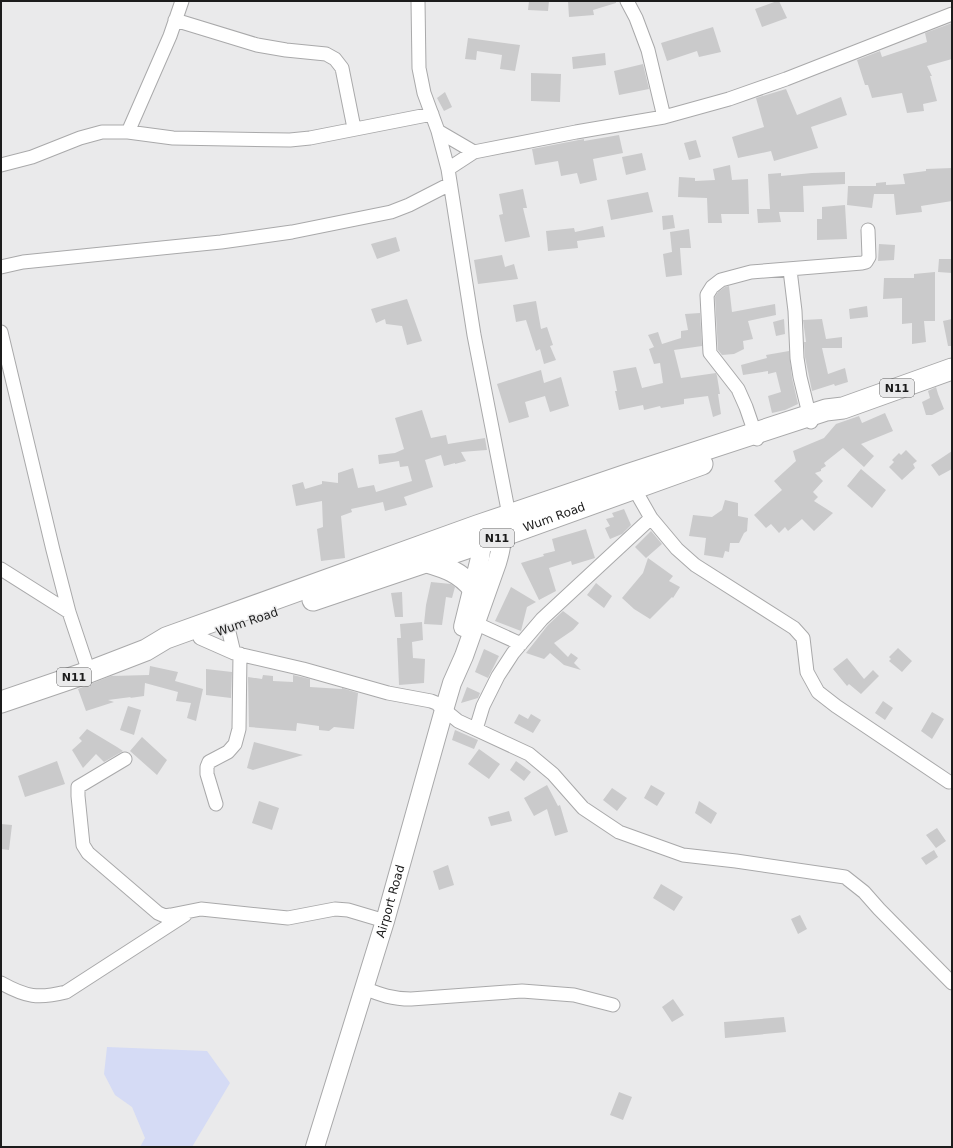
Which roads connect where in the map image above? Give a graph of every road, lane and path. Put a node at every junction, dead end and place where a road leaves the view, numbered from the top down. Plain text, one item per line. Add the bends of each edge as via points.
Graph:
1 (182, 1) edge
2 (418, 1) edge
3 (627, 1) edge
4 (952, 14) edge
5 (175, 20) junction
6 (432, 114) junction
7 (664, 117) junction
8 (354, 128) junction
9 (438, 131) junction
10 (128, 132) junction
11 (474, 152) junction
12 (1, 165) edge
13 (448, 169) junction
14 (450, 184) junction
15 (868, 230) dead end
16 (1, 266) edge
17 (790, 270) junction
18 (1, 332) edge
19 (952, 369) edge
20 (810, 419) junction
21 (756, 438) junction
22 (630, 482) junction
23 (651, 518) junction
24 (503, 524) junction
25 (479, 535) junction
26 (427, 562) junction
27 (1, 569) edge
28 (473, 588) junction
29 (69, 612) junction
30 (475, 623) junction
31 (228, 628) junction
32 (200, 638) junction
33 (521, 644) junction
34 (146, 650) junction
35 (237, 653) junction
36 (464, 656) junction
37 (88, 672) junction
38 (1, 702) edge
39 (444, 710) junction
40 (476, 729) junction
41 (125, 759) dead end
42 (949, 782) dead end
43 (216, 804) dead end
44 (192, 910) junction
45 (385, 921) junction
46 (1, 983) edge
47 (952, 983) edge
48 (364, 988) junction
49 (613, 1005) dead end
50 (315, 1147) edge

1 - 5 street
2 - 6 street via 419,68
3 - 7 street via 648,50
4 - 7 street via 786,79 729,99
5 - 8 street via 257,45 326,54 335,59 342,68
5 - 10 street
6 - 8 street
6 - 9 street
7 - 11 street
8 - 10 street via 290,140 173,138
9 - 11 street
9 - 13 street
10 - 12 street via 102,132 32,157
11 - 13 street
13 - 14 street
14 - 16 street via 391,212 292,232
14 - 24 street
15 - 17 street via 869,257 866,262
17 - 20 street via 798,364
17 - 21 street via 751,272 721,280 707,295 710,353 738,388
18 - 29 street
19 - 20 highway, Wum Road / N11 via 843,408 826,410
20 - 21 highway, Wum Road / N11
21 - 22 highway, Wum Road / N11
22 - 23 street
22 - 24 highway, Wum Road / N11
23 - 33 street via 542,619
23 - 42 street via 677,549 695,565 794,628 803,638 807,672 818,692
24 - 25 highway, Wum Road / N11
24 - 30 main road, Airport Road via 501,549
25 - 26 highway, Wum Road / N11
25 - 28 main road, Airport Road via 480,558
25 - 34 highway, Wum Road / N11 via 166,638
26 - 28 highway via 453,571
26 - 31 highway, Wum Road / N11
27 - 29 street
28 - 36 main road, Airport Road via 462,629
29 - 37 street
30 - 33 street
30 - 36 main road, Airport Road
31 - 32 highway, Wum Road / N11
31 - 35 street
32 - 34 highway, Wum Road / N11 via 170,648
32 - 35 street
33 - 40 street via 498,676
34 - 37 highway, Wum Road / N11
35 - 39 street via 388,693 431,700
35 - 43 street via 239,729 228,752 209,762 207,767
36 - 39 main road, Airport Road
37 - 38 highway, Wum Road / N11
39 - 40 street via 458,721
39 - 45 main road, Airport Road
40 - 47 street via 529,754 553,774 583,808 618,832 683,855 845,877 864,892
41 - 44 street via 78,787 85,850 158,913 165,916
44 - 45 street via 288,918 335,909 348,910
44 - 46 street via 66,992 34,996 19,993
45 - 48 main road, Airport Road
48 - 49 street via 396,999 522,991 574,995
48 - 50 main road, Airport Road

